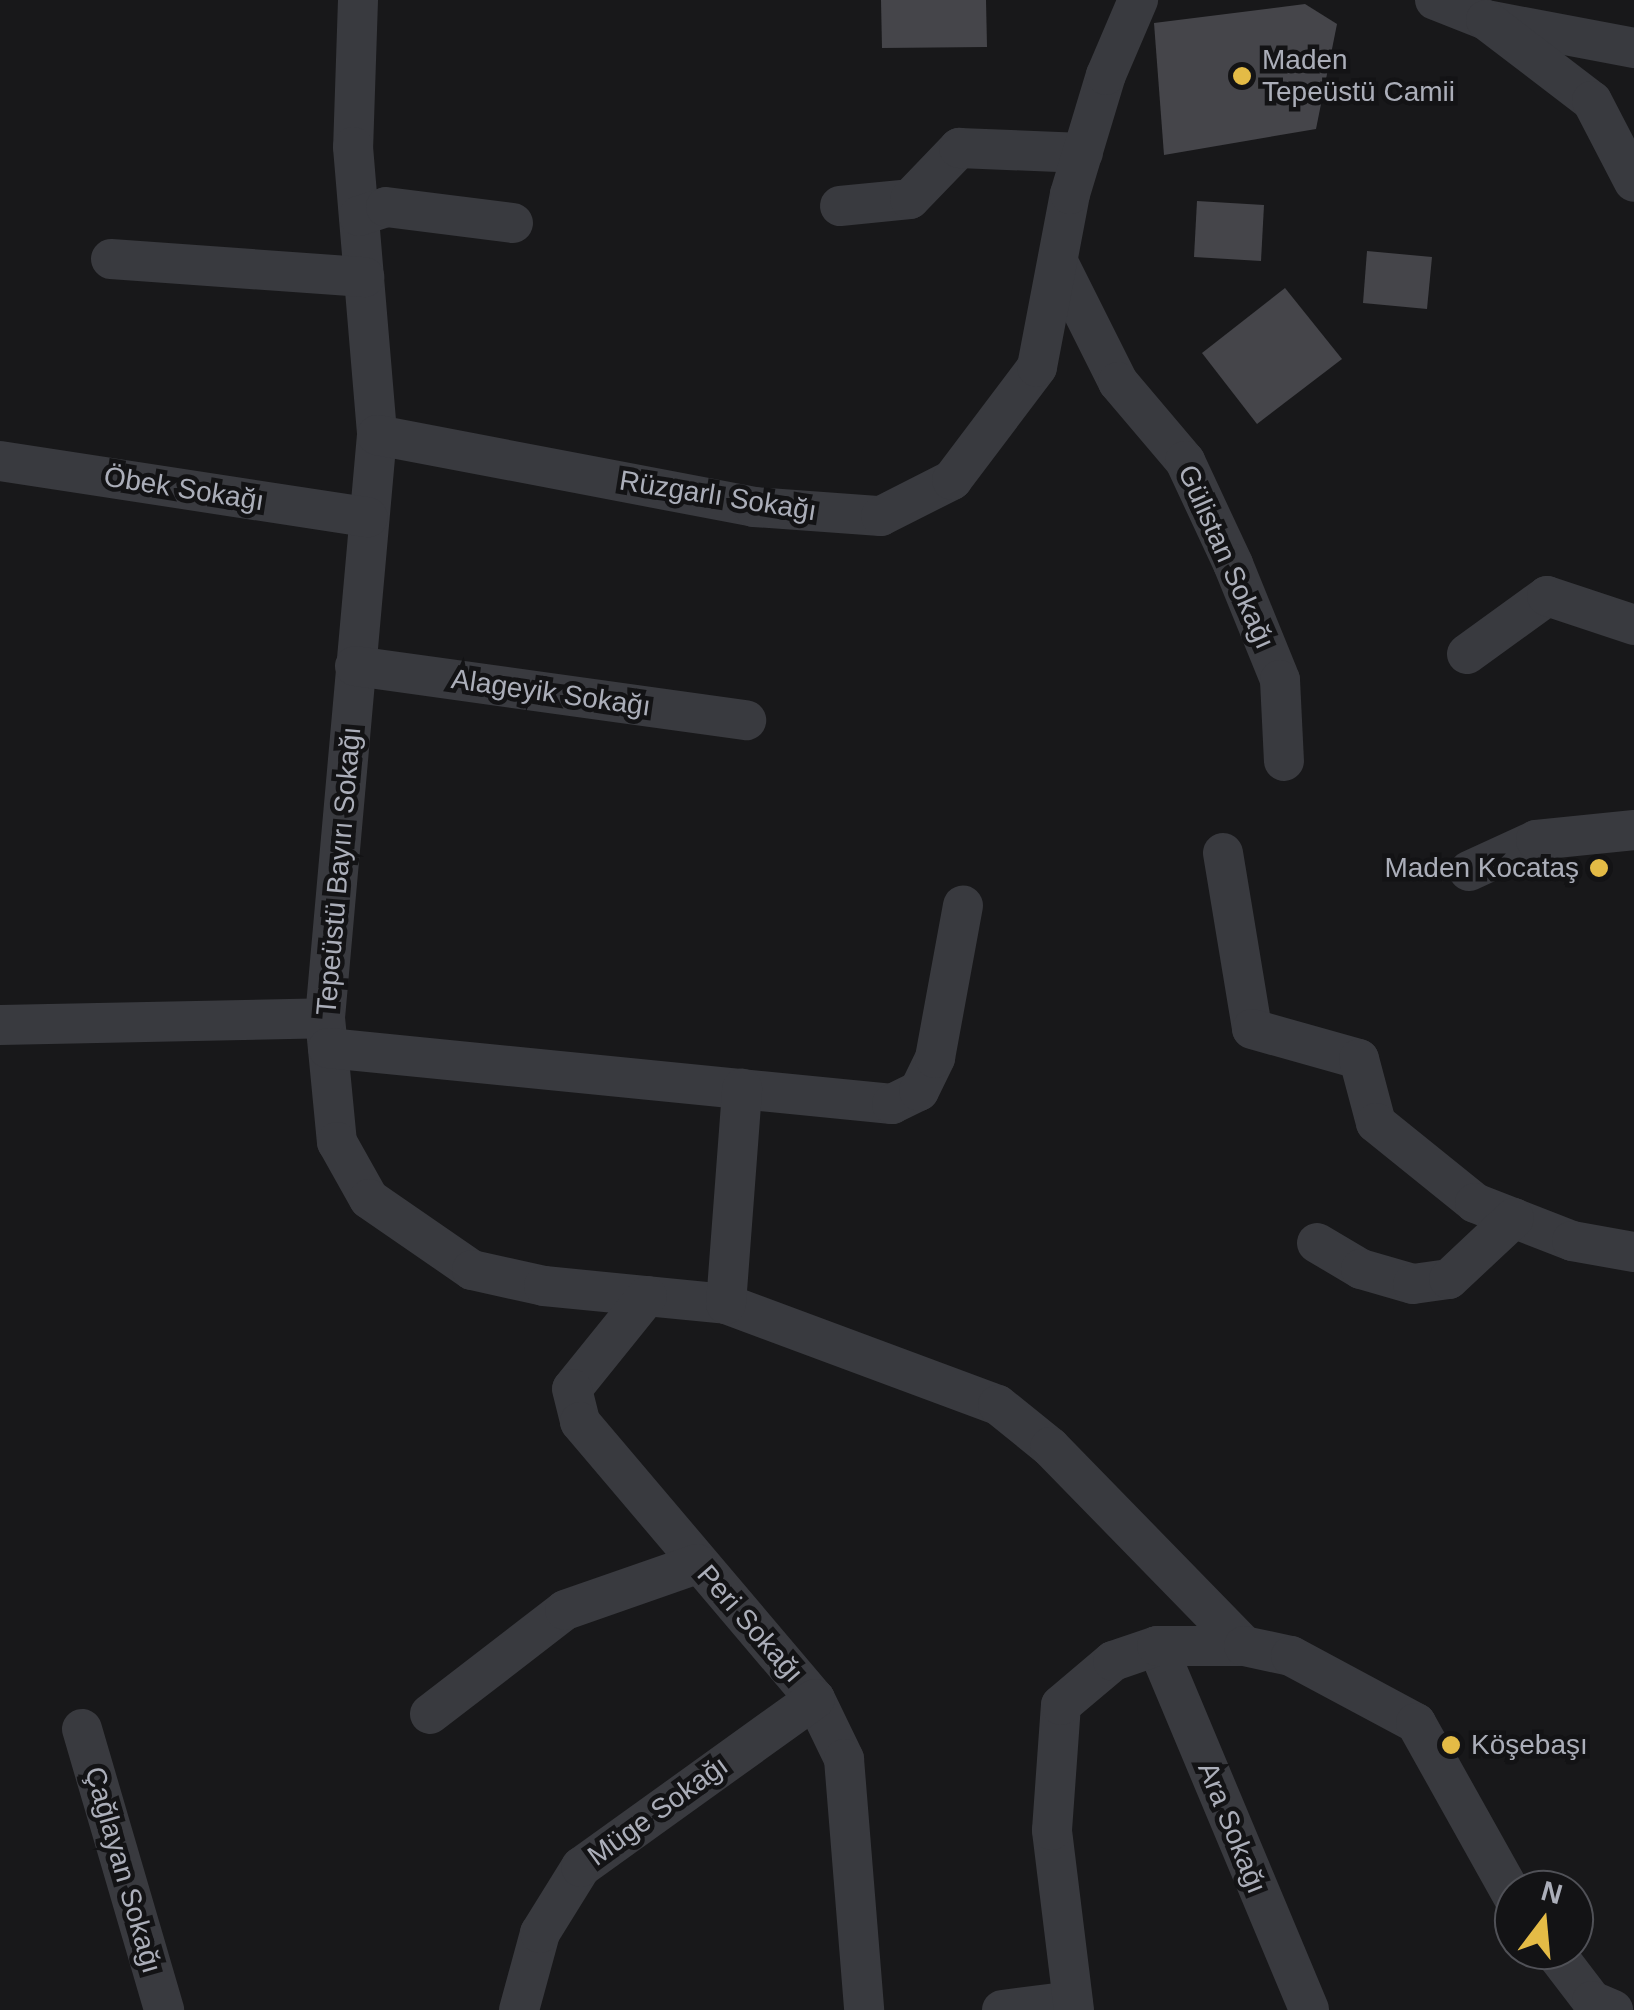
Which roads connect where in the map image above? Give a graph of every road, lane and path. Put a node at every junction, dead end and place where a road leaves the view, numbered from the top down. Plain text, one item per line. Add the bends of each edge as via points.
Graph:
1 (358, 0) edge
2 (1138, 0) edge
3 (1435, 0) edge
4 (1486, 20) junction
5 (1627, 46) edge
6 (1592, 102) junction
7 (1082, 153) junction
8 (1634, 182) edge
9 (840, 206) dead end
10 (359, 216) junction
11 (512, 222) dead end
12 (111, 258) dead end
13 (1060, 266) junction
14 (364, 277) junction
15 (377, 435) junction
16 (0, 461) edge
17 (368, 517) junction
18 (1634, 625) edge
19 (1467, 654) dead end
20 (355, 666) junction
21 (746, 720) dead end
22 (1284, 762) dead end
23 (1634, 830) edge
24 (1222, 852) dead end
25 (1469, 871) dead end
26 (963, 906) dead end
27 (0, 1026) edge
28 (326, 1033) junction
29 (742, 1089) junction
30 (1514, 1218) junction
31 (1316, 1243) dead end
32 (1634, 1252) edge
33 (647, 1296) junction
34 (726, 1304) junction
35 (697, 1564) junction
36 (1157, 1646) junction
37 (1244, 1646) junction
38 (815, 1700) junction
39 (430, 1714) dead end
40 (82, 1729) dead end
41 (1498, 1870) edge
42 (1569, 1970) edge
43 (1073, 2005) edge
44 (164, 2010) edge
45 (519, 2010) edge
46 (864, 2010) edge
47 (1002, 2010) edge
48 (1309, 2010) edge
49 (1613, 2010) edge

1 - 10 street, Tepeüstü Bayırı Sokağı
2 - 7 street, Rüzgarlı Sokağı
3 - 4 street
4 - 5 street
4 - 6 street
5 - 6 street
6 - 8 street
7 - 9 street via 960,148 910,199
7 - 13 street, Rüzgarlı Sokağı
10 - 11 street via 386,207
10 - 14 street, Tepeüstü Bayırı Sokağı
12 - 14 street
13 - 15 street, Rüzgarlı Sokağı via 1036,366 952,480 880,516 754,507
13 - 22 street, Gülistan Sokağı via 1118,382 1186,461 1225,546 1280,680
14 - 15 street, Tepeüstü Bayırı Sokağı
15 - 17 street, Tepeüstü Bayırı Sokağı
16 - 17 street, Öbek Sokağı
17 - 20 street, Tepeüstü Bayırı Sokağı
18 - 19 street via 1547,596
20 - 21 street, Alageyik Sokağı
20 - 28 street, Tepeüstü Bayırı Sokağı
23 - 25 street via 1536,840
24 - 30 street via 1252,1029 1359,1059 1376,1123 1475,1203
26 - 29 street via 935,1058 919,1091 892,1104
27 - 28 street
28 - 29 street
28 - 33 street, Tepeüstü Bayırı Sokağı via 337,1142 370,1199 418,1239 472,1270 544,1286
29 - 34 street
30 - 31 street via 1448,1279 1412,1284 1361,1269
30 - 32 street via 1572,1241
33 - 34 street, Tepeüstü Bayırı Sokağı
33 - 35 street, Peri Sokağı via 572,1389 580,1422
34 - 37 street, Tepeüstü Bayırı Sokağı via 998,1405 1050,1447
35 - 38 street, Peri Sokağı
35 - 39 street via 565,1610
36 - 37 street
36 - 43 street via 1113,1661 1062,1705 1052,1830
36 - 48 street, Ara Sokağı
37 - 41 street via 1291,1656 1416,1723
38 - 45 street, Müge Sokağı via 580,1867 540,1933
38 - 46 street, Peri Sokağı via 844,1759
40 - 44 street, Çağlayan Sokağı
42 - 49 street via 1592,2000
43 - 47 street

